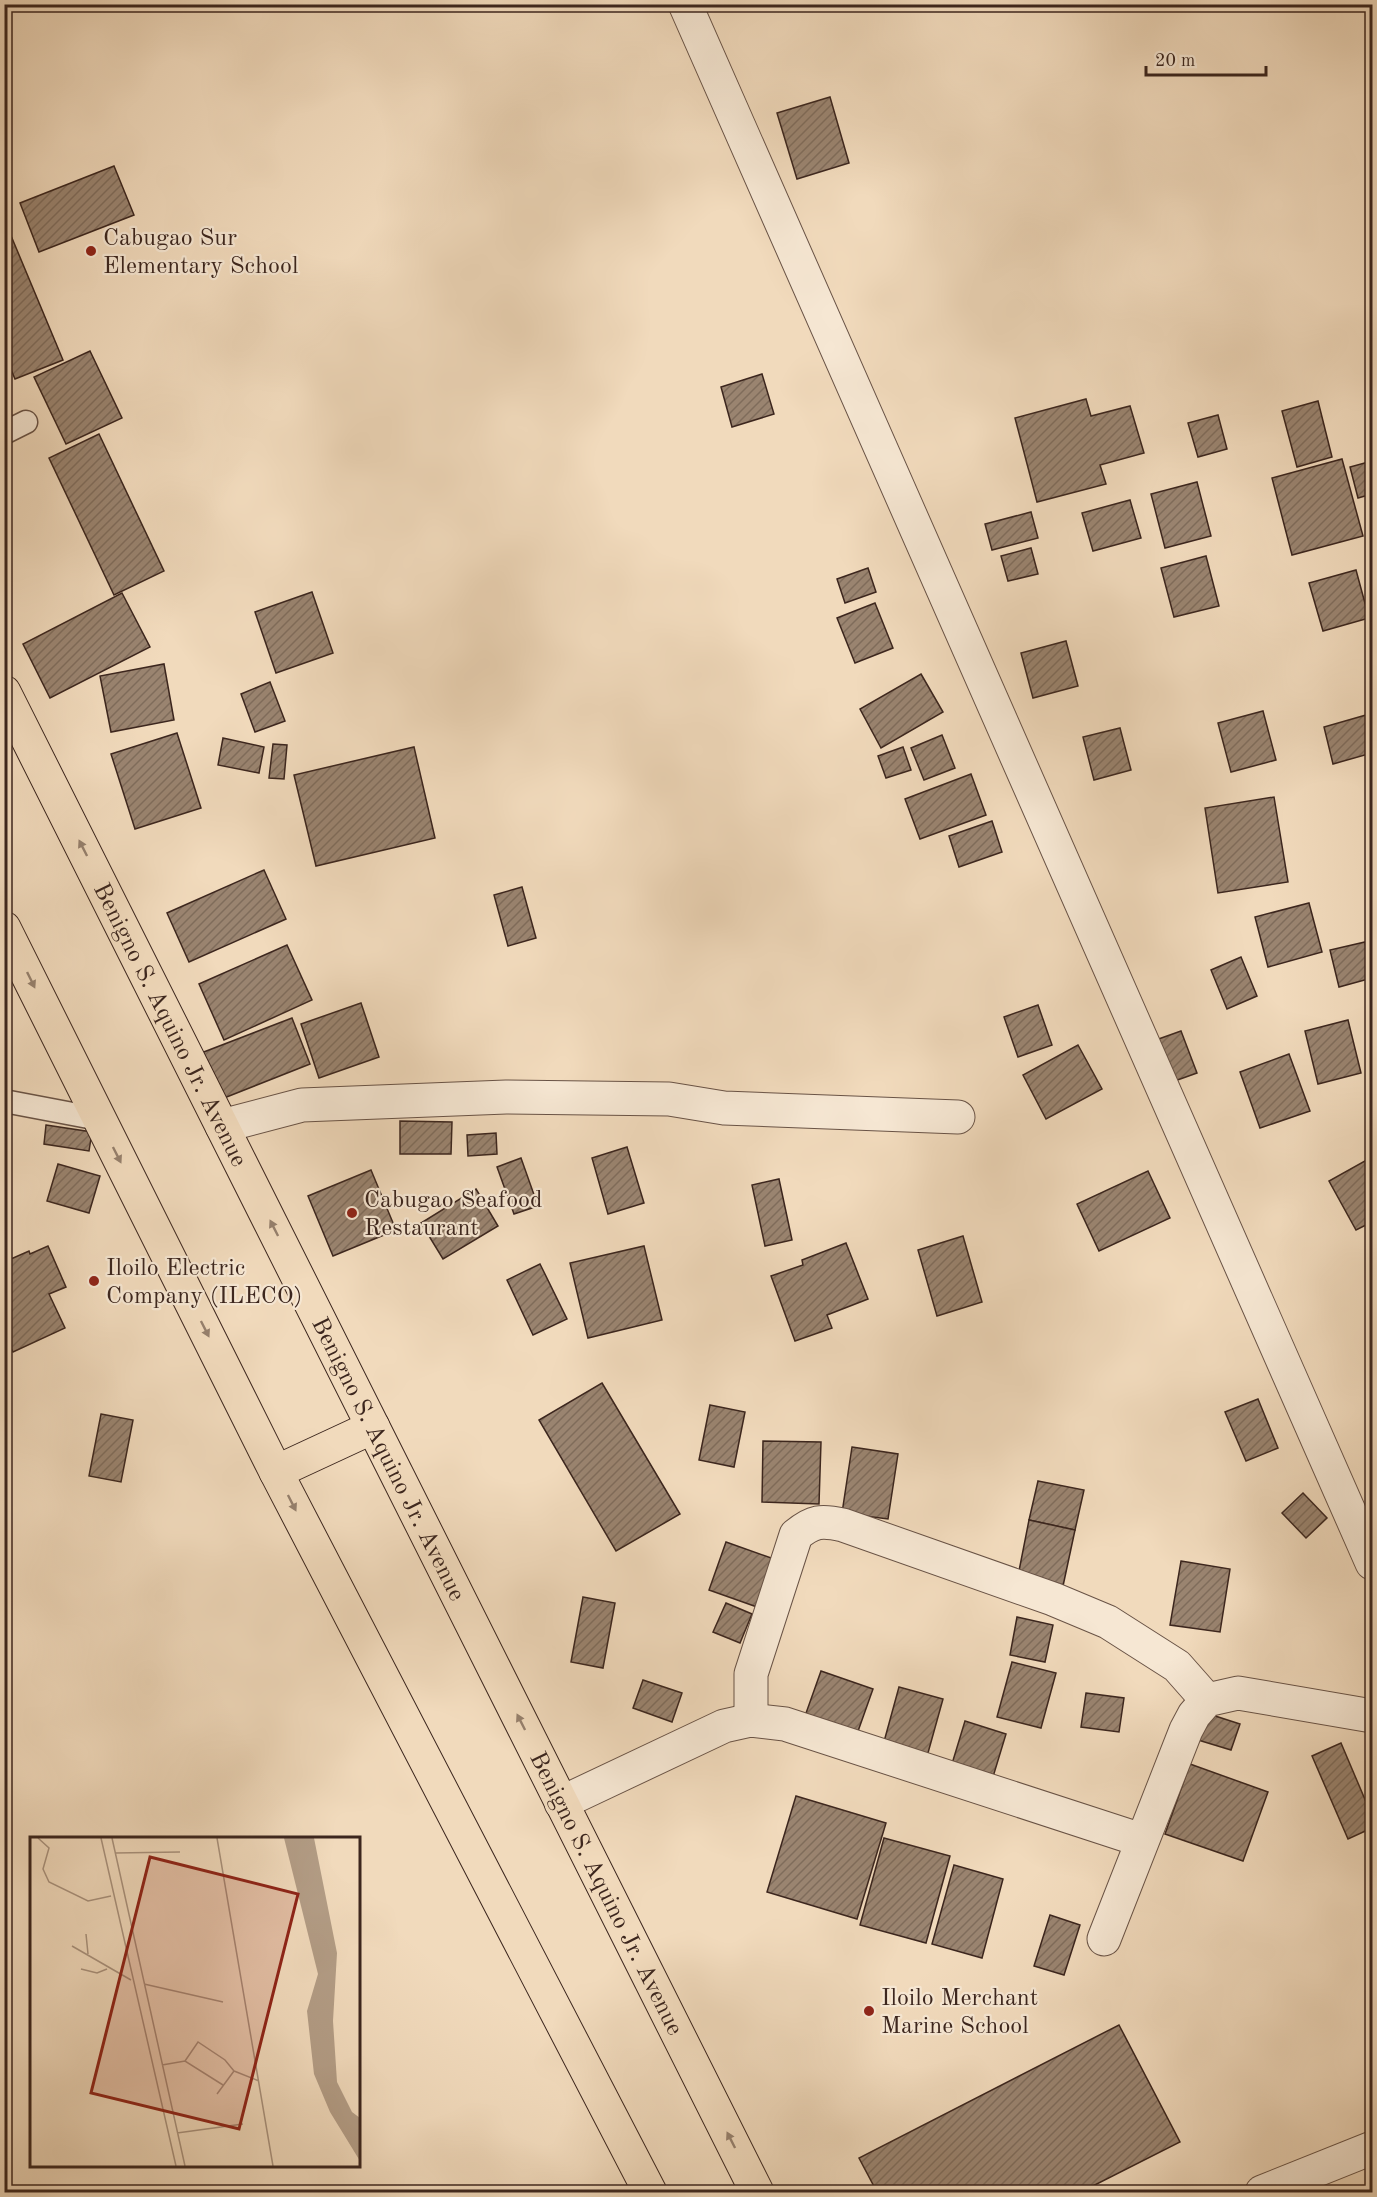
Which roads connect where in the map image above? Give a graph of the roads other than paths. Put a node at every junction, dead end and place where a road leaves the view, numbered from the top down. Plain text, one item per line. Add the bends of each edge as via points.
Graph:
1 (684, 4) edge
2 (26, 422) dead end
3 (4, 433) edge
4 (4, 692) edge
5 (4, 928) edge
6 (4, 1101) edge
7 (958, 1117) dead end
8 (99, 1119) junction
9 (222, 1126) junction
10 (374, 1427) junction
11 (276, 1472) junction
12 (1372, 1563) edge
13 (1207, 1700) junction
14 (1372, 1716) edge
15 (752, 1720) junction
16 (561, 1803) junction
17 (1142, 1840) junction
18 (1104, 1939) dead end
19 (1372, 2148) edge
20 (650, 2193) edge
21 (757, 2193) edge
22 (1262, 2193) edge

1 - 12 street
2 - 3 lane
9 -> 4 main road, Benigno S. Aquino Jr. Avenue
5 -> 8 main road
6 - 8 lane
7 - 9 street via 724,1108 669,1099 506,1097 302,1105
8 -> 11 main road
10 -> 9 main road, Benigno S. Aquino Jr. Avenue
10 - 11 main road
16 -> 10 main road, Benigno S. Aquino Jr. Avenue
11 -> 20 main road
13 - 14 street via 1238,1694
13 - 15 street via 1177,1666 1108,1622 1053,1599 829,1522 810,1524 796,1535 751,1674
13 - 17 street via 1186,1730
15 - 16 street via 724,1726
15 - 17 street via 785,1724
21 -> 16 main road, Benigno S. Aquino Jr. Avenue
17 - 18 street
19 - 22 street

